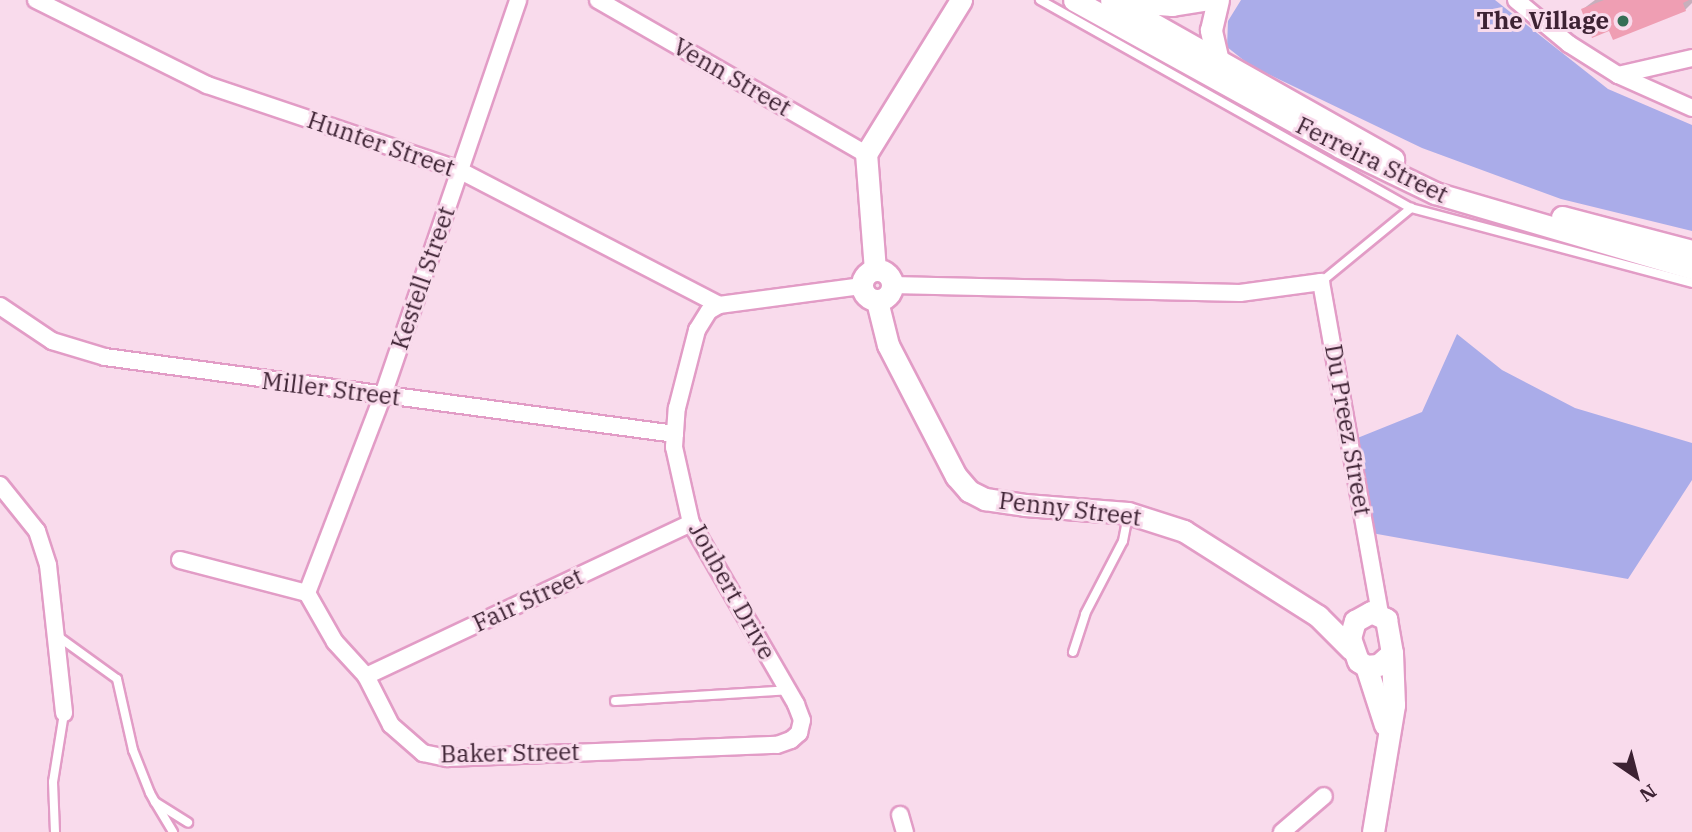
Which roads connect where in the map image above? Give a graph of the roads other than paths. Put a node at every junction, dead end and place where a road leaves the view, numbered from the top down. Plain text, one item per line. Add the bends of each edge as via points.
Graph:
1 (36, 0) edge
2 (518, 0) edge
3 (598, 0) edge
4 (961, 0) edge
5 (1040, 0) edge
6 (1074, 0) edge
7 (1111, 0) edge
8 (1205, 0) edge
9 (1218, 0) edge
10 (1516, 0) edge
11 (1160, 39) junction
12 (1692, 58) edge
13 (1218, 61) junction
14 (1618, 75) junction
15 (1692, 108) edge
16 (866, 155) junction
17 (459, 170) junction
18 (1411, 208) junction
19 (1692, 251) edge
20 (1692, 268) edge
21 (1321, 282) junction
22 (1692, 283) edge
23 (892, 285) joint
24 (871, 286) junction
25 (719, 305) junction
26 (0, 306) edge
27 (383, 395) junction
28 (675, 433) junction
29 (0, 485) edge
30 (1128, 513) junction
31 (691, 523) junction
32 (180, 560) dead end
33 (307, 593) junction
34 (1318, 616) junction
35 (1366, 617) junction
36 (54, 633) junction
37 (1351, 649) junction
38 (1073, 652) dead end
39 (1392, 653) junction
40 (1366, 666) junction
41 (366, 676) junction
42 (788, 690) junction
43 (615, 701) dead end
44 (64, 713) joint
45 (799, 733) joint
46 (1389, 751) junction
47 (1324, 796) dead end
48 (155, 802) junction
49 (900, 815) dead end
50 (188, 823) dead end
51 (55, 832) edge
52 (173, 832) edge
53 (905, 832) edge
54 (1282, 832) edge
55 (1373, 832) edge

1 - 17 street, Hunter Street via 207,85
2 - 17 street, Kestell Street
3 - 16 street, Venn Street
4 - 16 main road
5 - 18 lane
6 - 11 main road, Ferreira Street
7 - 8 main road via 1160,5
7 - 11 main road, Ferreira Street
8 - 11 main road
9 - 13 main road via 1211,30
10 - 14 street via 1569,44
11 - 13 main road, Ferreira Street
11 - 20 main road, Ferreira Street via 1340,147 1435,193
12 - 14 street
13 - 19 main road, Ferreira Street via 1442,181
14 - 15 street
16 - 24 main road, Penny Street
17 - 25 street, Hunter Street
17 - 27 street, Kestell Street
18 - 21 lane
18 - 22 lane
21 - 23 street via 1240,293
21 - 35 street, Du Preez Street via 1375,579
23 - 24 main road via 885,272
24 - 25 street
24 - 30 main road, Penny Street via 888,345 956,476 969,491 985,499 1025,505
25 - 28 street, Joubert Drive via 709,311 697,330
26 - 27 street, Miller Street via 52,341 105,357
27 - 28 street, Miller Street
27 - 33 street, Kestell Street
28 - 31 street, Joubert Drive
29 - 36 street via 37,531 48,565
30 - 34 main road, Penny Street via 1184,531
30 - 38 lane via 1123,541 1085,614
31 - 41 street, Fair Street
31 - 42 street, Joubert Drive
32 - 33 street
33 - 41 street, Baker Street via 335,642
34 - 35 main road, Penny Street
34 - 37 main road, Penny Street
35 - 37 main road
35 - 39 main road via 1389,629
36 - 44 street
36 - 48 lane via 117,679 133,750
37 - 40 main road
39 - 40 main road via 1378,665
39 - 46 main road via 1394,705
40 - 46 main road via 1382,707
41 - 45 street, Baker Street via 391,725 405,740 423,753 447,758 777,745
42 - 43 lane
42 - 45 street, Joubert Drive via 802,720
44 - 51 lane via 53,782
46 - 55 main road
47 - 54 street
48 - 50 lane
48 - 52 lane
49 - 53 street

